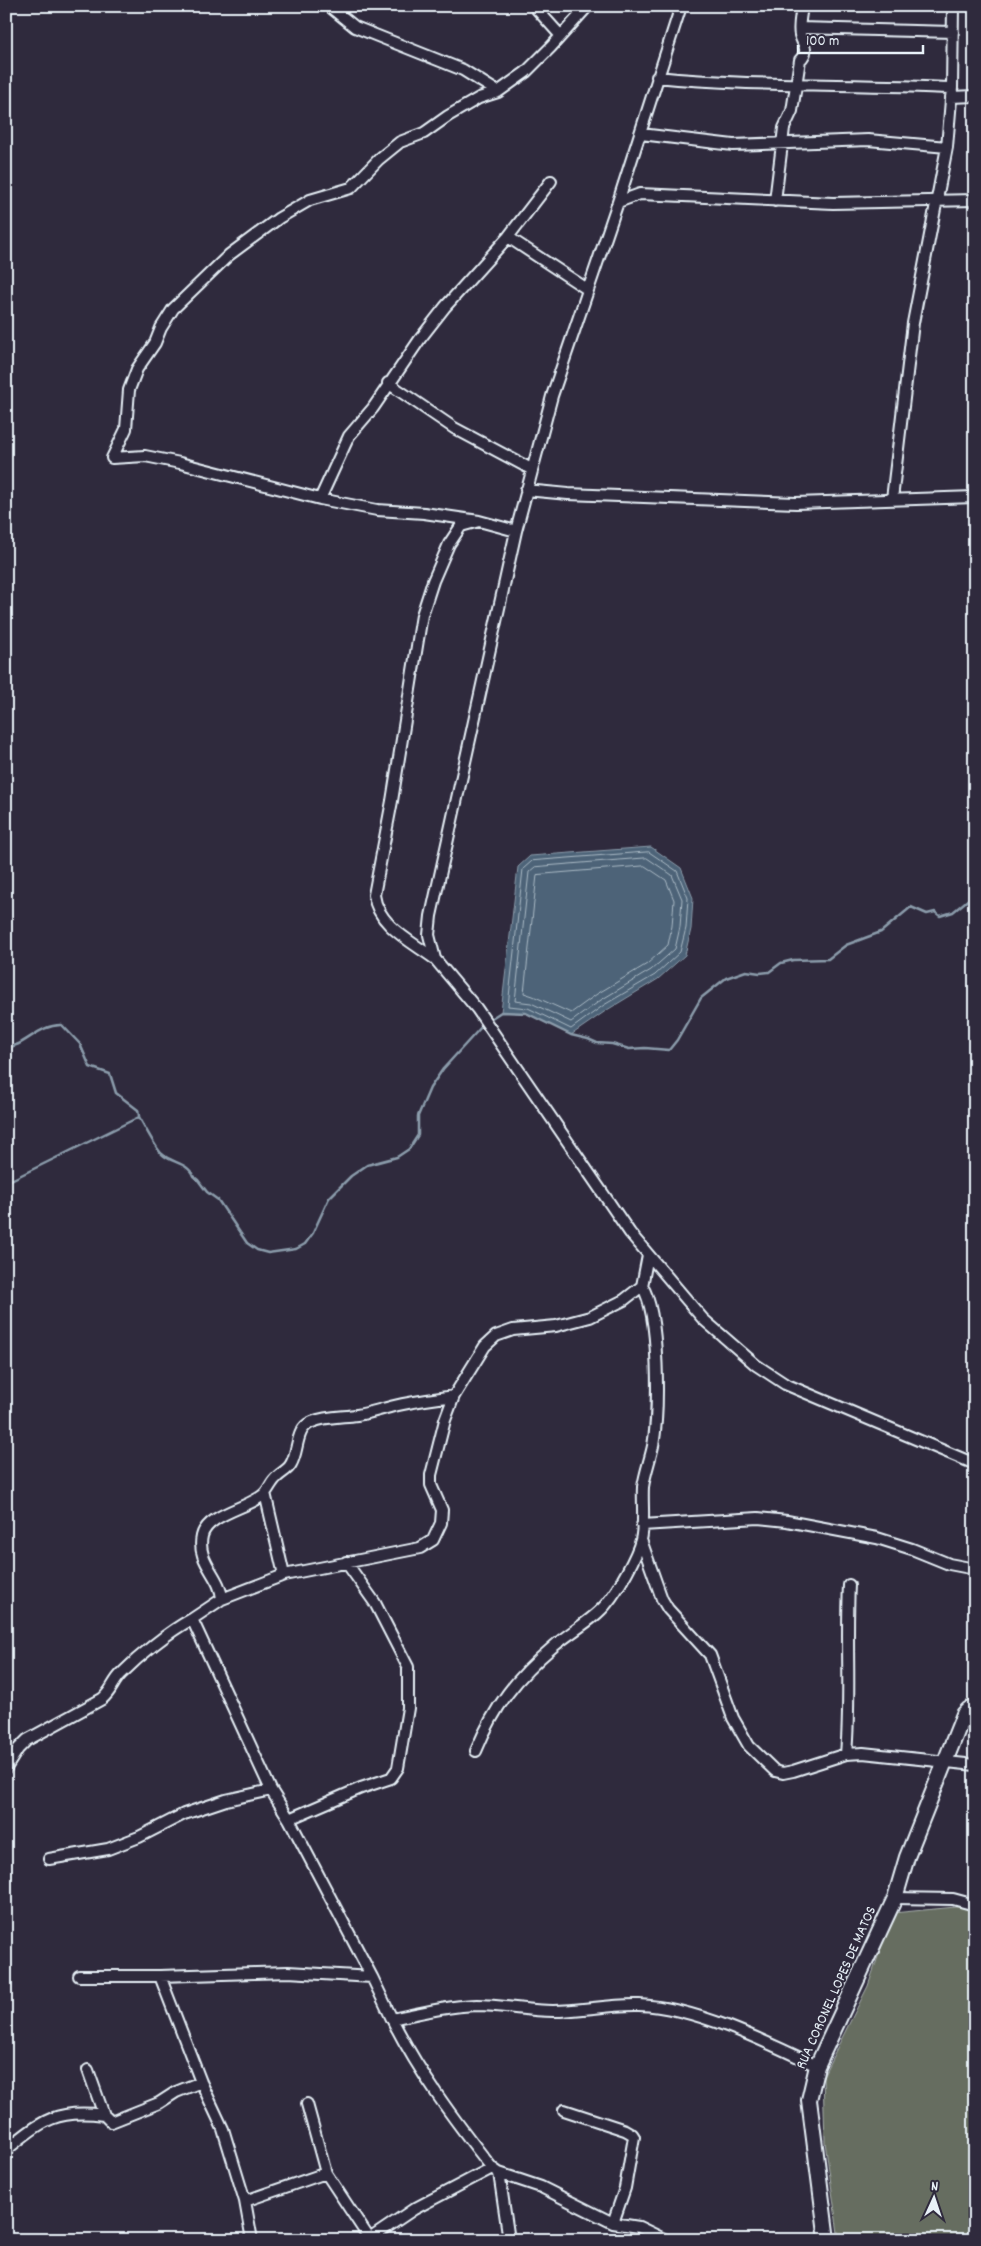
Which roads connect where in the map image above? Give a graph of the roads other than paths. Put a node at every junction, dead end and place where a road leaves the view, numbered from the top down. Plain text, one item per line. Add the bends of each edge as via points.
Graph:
1 (329, 6) edge
2 (534, 6) edge
3 (588, 6) edge
4 (681, 6) edge
5 (802, 6) edge
6 (953, 6) edge
7 (800, 28) junction
8 (953, 32) junction
9 (560, 36) junction
10 (657, 77) junction
11 (795, 84) junction
12 (498, 92) junction
13 (952, 92) junction
14 (975, 96) edge
15 (641, 134) junction
16 (781, 144) junction
17 (947, 147) junction
18 (551, 181) dead end
19 (775, 200) junction
20 (975, 200) edge
21 (938, 201) junction
22 (618, 202) junction
23 (508, 237) junction
24 (587, 289) junction
25 (388, 383) junction
26 (531, 469) junction
27 (526, 490) junction
28 (975, 497) edge
29 (320, 499) junction
30 (892, 499) junction
31 (479, 521) junction
32 (516, 531) junction
33 (435, 959) junction
34 (648, 1255) junction
35 (642, 1286) junction
36 (454, 1396) junction
37 (975, 1464) edge
38 (265, 1493) junction
39 (642, 1525) junction
40 (641, 1540) junction
41 (346, 1562) junction
42 (975, 1569) edge
43 (284, 1575) junction
44 (849, 1585) dead end
45 (222, 1599) junction
46 (192, 1619) junction
47 (973, 1707) edge
48 (476, 1751) dead end
49 (846, 1754) junction
50 (944, 1762) junction
51 (975, 1765) edge
52 (6, 1768) edge
53 (271, 1790) junction
54 (289, 1819) junction
55 (49, 1859) dead end
56 (895, 1898) junction
57 (975, 1905) edge
58 (79, 1976) dead end
59 (160, 1976) junction
60 (372, 1977) junction
61 (392, 2019) junction
62 (817, 2066) junction
63 (88, 2070) dead end
64 (201, 2082) junction
65 (307, 2104) dead end
66 (564, 2110) dead end
67 (104, 2116) junction
68 (6, 2150) edge
69 (496, 2171) junction
70 (326, 2173) junction
71 (244, 2201) junction
72 (612, 2223) junction
73 (368, 2239) edge
74 (252, 2240) edge
75 (509, 2240) edge
76 (666, 2240) edge
77 (827, 2240) edge

1 - 12 street via 356,27 463,70
2 - 9 street
3 - 9 street
4 - 10 street
5 - 7 street
6 - 8 street
7 - 8 street
7 - 11 street via 806,50 800,60
8 - 13 street
9 - 12 street via 526,72
10 - 11 street via 736,84
10 - 15 street
11 - 13 street
11 - 16 street via 792,111
12 - 29 street via 471,103 424,133 400,142 351,188 310,200 279,218 229,255 174,309 137,369 129,390 126,429 112,458 145,456
13 - 14 street
13 - 17 street
15 - 16 street via 733,145
15 - 22 street
16 - 17 street via 868,140
16 - 19 street
17 - 21 street
18 - 23 street
19 - 21 street via 833,203
19 - 22 street via 640,194
20 - 21 street
21 - 30 street via 913,323
22 - 24 street
23 - 24 street
23 - 25 street via 444,307
24 - 26 street
25 - 26 street via 454,428
25 - 29 street via 373,408 349,436
26 - 27 street
27 - 30 street via 796,503
27 - 32 street
28 - 30 street
29 - 31 street via 377,510
31 - 32 street
31 - 33 street via 462,526 449,544 422,615 374,895 376,908 385,922
32 - 33 street via 431,916 429,935
33 - 34 street via 498,1037 630,1234
34 - 35 street
34 - 37 street via 703,1319 756,1365 785,1384
35 - 36 street via 629,1297 590,1317 556,1326 513,1330 496,1336 485,1346
35 - 39 street via 648,1294 654,1330 656,1382 653,1445 644,1486
36 - 38 street via 310,1422 303,1428 291,1465 277,1476
36 - 41 street via 431,1474 431,1485 442,1510 441,1523 433,1540 420,1548
38 - 43 street
38 - 45 street via 213,1522 203,1532 203,1558 217,1580
39 - 40 street
39 - 42 street via 758,1518 788,1520 877,1538 949,1564
40 - 48 street via 632,1563 608,1603 554,1646 507,1692
40 - 49 street via 662,1599 710,1655 733,1718 749,1746 775,1771 783,1773
41 - 43 street
41 - 54 street via 375,1603 408,1667 408,1708 398,1768 391,1778
43 - 45 street
44 - 49 street
45 - 46 street
46 - 52 street via 166,1635 121,1673 102,1699 28,1740
46 - 53 street
47 - 50 street, RUA CORONEL LOPES DE MATOS via 964,1714
49 - 50 street
50 - 51 street
50 - 56 street, RUA CORONEL LOPES DE MATOS via 906,1857
53 - 54 street
53 - 55 street via 184,1814 108,1849
54 - 60 street
56 - 57 street via 952,1899
56 - 62 street, RUA CORONEL LOPES DE MATOS
58 - 59 street
59 - 60 street via 288,1972
59 - 64 street
60 - 61 street
61 - 62 street via 477,2005 553,2011 612,2004 642,2005 683,2011 780,2048
61 - 69 street via 430,2085
62 - 77 street, RUA CORONEL LOPES DE MATOS via 809,2100
63 - 67 street
64 - 67 street via 111,2122
64 - 71 street via 223,2128
65 - 70 street
66 - 72 street via 625,2130 634,2137 625,2188
67 - 68 street via 84,2113 49,2118
69 - 72 street via 541,2187
69 - 73 street via 414,2209
69 - 75 street
70 - 71 street
70 - 73 street
71 - 74 street
72 - 76 street via 639,2227

